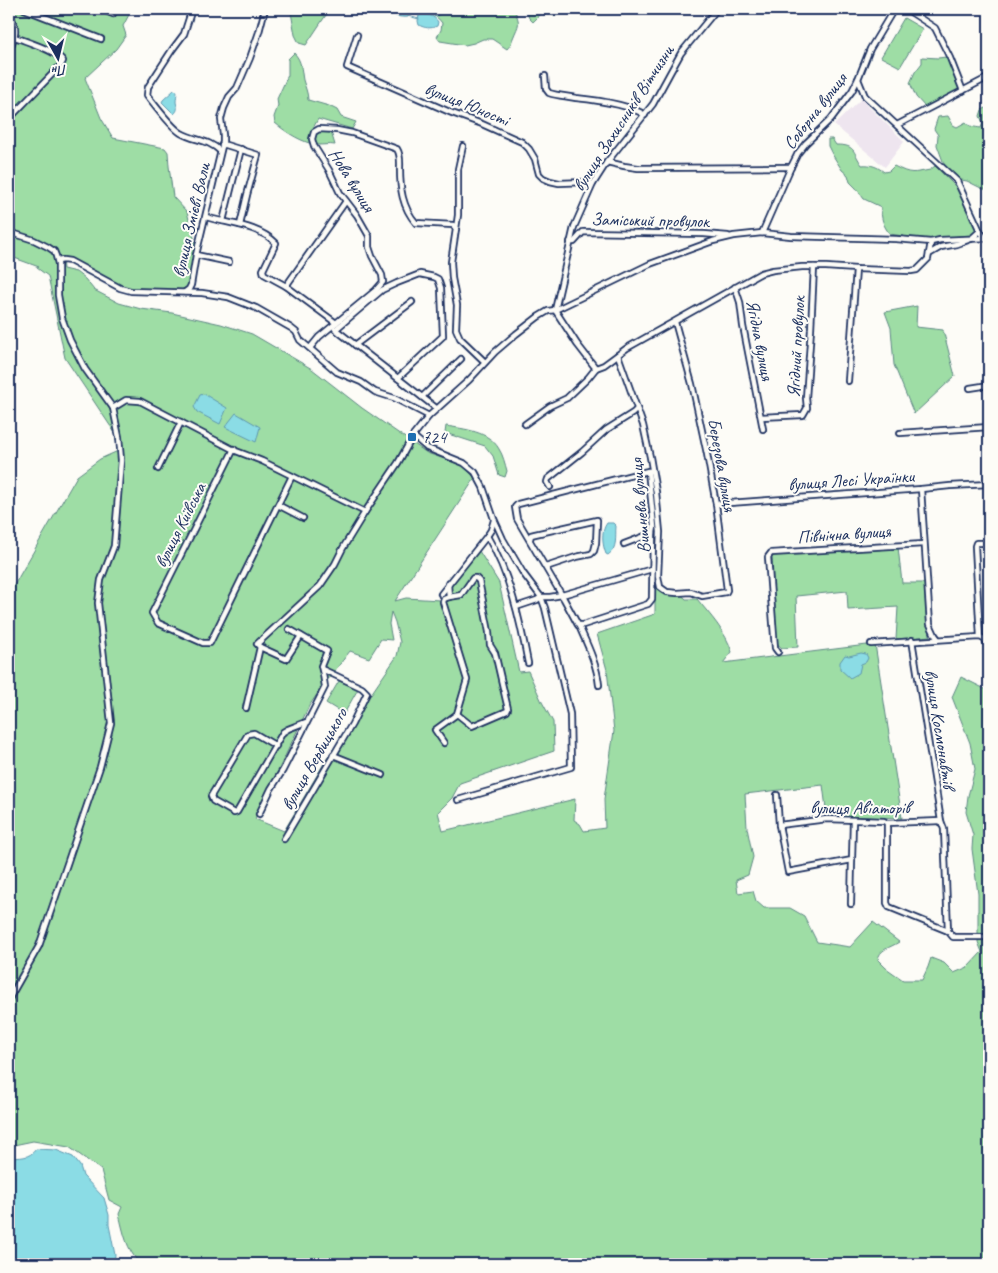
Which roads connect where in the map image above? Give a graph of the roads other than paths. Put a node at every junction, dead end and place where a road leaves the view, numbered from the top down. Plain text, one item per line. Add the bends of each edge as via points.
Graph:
1 (24, 9) edge
2 (101, 9) edge
3 (192, 9) edge
4 (265, 9) edge
5 (717, 9) edge
6 (894, 9) edge
7 (906, 9) edge
8 (113, 14) dead end
9 (9, 16) edge
10 (357, 35) dead end
11 (15, 36) junction
12 (102, 39) dead end
13 (9, 51) edge
14 (545, 76) dead end
15 (989, 77) edge
16 (858, 79) junction
17 (963, 90) junction
18 (645, 115) junction
19 (9, 119) edge
20 (897, 125) junction
21 (222, 145) junction
22 (463, 146) dead end
23 (241, 149) junction
24 (220, 151) junction
25 (607, 162) junction
26 (791, 167) junction
27 (593, 184) junction
28 (346, 201) junction
29 (206, 217) junction
30 (223, 221) junction
31 (240, 225) junction
32 (456, 229) junction
33 (980, 231) junction
34 (9, 232) edge
35 (762, 233) junction
36 (734, 236) junction
37 (987, 238) edge
38 (971, 239) junction
39 (570, 242) junction
40 (930, 242) junction
41 (929, 254) junction
42 (196, 255) junction
43 (58, 261) junction
44 (230, 262) dead end
45 (814, 267) junction
46 (856, 269) junction
47 (286, 286) junction
48 (735, 287) junction
49 (184, 292) junction
50 (412, 302) dead end
51 (555, 310) junction
52 (675, 322) junction
53 (335, 326) junction
54 (355, 345) junction
55 (310, 348) junction
56 (618, 355) junction
57 (461, 359) dead end
58 (485, 362) junction
59 (596, 368) junction
60 (398, 378) junction
61 (848, 381) dead end
62 (989, 386) edge
63 (970, 388) dead end
64 (422, 397) junction
65 (113, 408) junction
66 (436, 408) junction
67 (636, 409) junction
68 (429, 416) junction
69 (761, 417) junction
70 (180, 422) junction
71 (525, 424) dead end
72 (989, 427) edge
73 (763, 429) dead end
74 (900, 433) dead end
75 (414, 436) junction
76 (234, 450) junction
77 (158, 469) dead end
78 (650, 471) junction
79 (292, 476) junction
80 (989, 484) edge
81 (550, 487) dead end
82 (921, 489) junction
83 (716, 504) junction
84 (278, 505) junction
85 (365, 512) junction
86 (303, 518) dead end
87 (494, 519) junction
88 (653, 533) junction
89 (487, 536) junction
90 (530, 539) junction
91 (989, 542) edge
92 (624, 544) dead end
93 (924, 544) junction
94 (546, 567) junction
95 (652, 569) junction
96 (448, 584) junction
97 (441, 594) dead end
98 (562, 595) junction
99 (449, 596) junction
100 (702, 596) joint
101 (541, 597) junction
102 (516, 608) junction
103 (580, 626) junction
104 (289, 629) dead end
105 (301, 636) junction
106 (980, 636) junction
107 (938, 639) junction
108 (912, 640) junction
109 (871, 644) dead end
110 (260, 646) junction
111 (778, 652) dead end
112 (989, 654) edge
113 (528, 663) dead end
114 (322, 671) junction
115 (599, 685) dead end
116 (246, 708) dead end
117 (457, 714) junction
118 (306, 722) junction
119 (444, 743) dead end
120 (276, 746) junction
121 (333, 755) junction
122 (383, 775) dead end
123 (777, 795) dead end
124 (458, 800) dead end
125 (259, 814) dead end
126 (853, 820) junction
127 (941, 821) junction
128 (887, 823) junction
129 (779, 825) junction
130 (284, 838) dead end
131 (852, 860) junction
132 (851, 904) dead end
133 (948, 931) junction
134 (989, 937) edge
135 (9, 999) edge

1 - 12 street
2 - 8 street
3 - 24 street, вулиця Змієві Вали via 184,34 146,92 179,132 214,145
4 - 21 street, вулиця Змієві Вали via 250,58 224,108
5 - 18 street, вулиця Захисників Вітчизни via 681,53
6 - 16 street, Соборна вулиця via 870,49
7 - 17 street via 935,28
9 - 11 street via 15,25
10 - 27 street, вулиця Юності via 347,67 522,142 529,149 543,178 559,183
11 - 13 street
11 - 19 street via 54,53 63,61
14 - 18 street via 549,93 630,107
15 - 17 street
16 - 20 street via 865,96
16 - 26 street, Соборна вулиця via 840,108 806,143
17 - 20 street
18 - 25 street, вулиця Захисників Вітчизни
20 - 33 street via 957,181
21 - 23 street
21 - 24 street, вулиця Змієві Вали
22 - 32 street via 458,169
23 - 30 street
23 - 31 street via 258,155
24 - 29 street, вулиця Змієві Вали
25 - 26 street via 638,168
25 - 27 street, вулиця Захисників Вітчизни
26 - 35 street, Соборна вулиця
27 - 39 street, вулиця Захисників Вітчизни
28 - 32 street, Нова вулиця via 314,146 314,132 319,129 352,133 397,148 400,152 402,196 412,218 416,223 453,225
28 - 47 street
28 - 53 street, Нова вулиця via 369,236 369,246 383,282
29 - 30 street
29 - 42 street, вулиця Змієві Вали
30 - 31 street
31 - 47 street via 257,230 276,243 262,270
32 - 58 street via 451,262 457,305 456,329 460,338
33 - 37 street
33 - 38 street
34 - 43 street via 48,247 54,251
35 - 36 street
35 - 40 street
36 - 39 street, Заміський провулок via 583,232
36 - 51 street via 650,264
37 - 38 street
38 - 40 street
38 - 41 street via 941,247
39 - 51 street, вулиця Захисників Вітчизни
40 - 41 street
41 - 46 street via 917,270
42 - 44 street
42 - 49 street, вулиця Змієві Вали via 191,285
43 - 49 street via 70,262 131,291
43 - 65 street via 59,302 70,340 85,369
45 - 46 street
45 - 48 street via 761,273
45 - 69 street, Ягідний провулок via 807,408 803,415
46 - 61 street
47 - 53 street
48 - 52 street
48 - 69 street, Ягідна вулиця
49 - 55 street via 228,297 256,308 291,328
50 - 54 street
51 - 58 street via 538,316
51 - 59 street
52 - 56 street
52 - 83 street, Березова вулиця via 698,412
53 - 54 street
53 - 55 street
53 - 60 street via 382,290 397,283 420,274 438,278 443,336
54 - 60 street
55 - 68 street via 337,372
56 - 59 street
56 - 67 street, Вишнева вулиця
57 - 64 street
58 - 66 street
59 - 71 street via 567,398
60 - 64 street
62 - 63 street
64 - 66 street
65 - 70 street via 126,400 140,401
65 - 135 street via 119,437 120,476 114,546 101,580 98,603 111,723 98,772 39,946
66 - 68 street
67 - 78 street, Вишнева вулиця via 643,425
67 - 81 street via 548,479
68 - 75 street
69 - 73 street, Ягідна вулиця
70 - 76 street
70 - 77 street
72 - 74 street
75 - 85 street
75 - 87 street via 427,448 464,463 475,472
76 - 79 street
76 - 84 street, вулиця Київська via 152,613 158,623 203,643 210,643
78 - 88 street
78 - 90 street via 518,504 515,507 518,519
78 - 100 street, Вишнева вулиця via 656,492 660,532 660,586 667,592 691,592
79 - 84 street
79 - 85 street
80 - 82 street, вулиця Лесі Українки
82 - 83 street, вулиця Лесі Українки
82 - 93 street
83 - 100 street, Березова вулиця via 727,590
84 - 86 street
85 - 110 street via 320,586 257,644
87 - 89 street
87 - 101 street via 523,573
88 - 92 street
88 - 95 street
89 - 96 street
89 - 102 street via 504,570
90 - 94 street
90 - 94 street via 535,534 597,520 596,543 591,554
91 - 106 street via 976,543 975,546
93 - 107 street via 931,627
93 - 111 street, Північна вулиця via 771,553 768,557 775,648
94 - 98 street
95 - 98 street
95 - 103 street via 653,596 648,604
96 - 97 street
96 - 99 street
98 - 101 street
98 - 103 street
99 - 117 street via 443,602 467,680
99 - 117 street via 461,595 473,578 479,581 490,645 495,652 508,709 472,726
101 - 102 street
101 - 124 street via 570,714 571,766
102 - 113 street
103 - 115 street
104 - 105 street
105 - 110 street via 286,659
105 - 114 street via 327,651
106 - 107 street
106 - 112 street via 986,641
107 - 108 street
108 - 109 street
108 - 127 street, вулиця Космонавтів
110 - 116 street
114 - 118 street via 325,687
114 - 121 street, вулиця Вербицького via 368,693
117 - 119 street via 435,730
118 - 120 street via 283,732
118 - 125 street
120 - 120 street via 237,812 213,801 211,796 248,734
121 - 122 street
121 - 130 street, вулиця Вербицького
123 - 129 street
126 - 128 street, вулиця Авіаторів
126 - 129 street, вулиця Авіаторів via 827,819
126 - 131 street
127 - 128 street, вулиця Авіаторів
127 - 133 street, вулиця Космонавтів
128 - 133 street via 889,907
129 - 131 street via 788,872
131 - 132 street
133 - 134 street via 953,937

